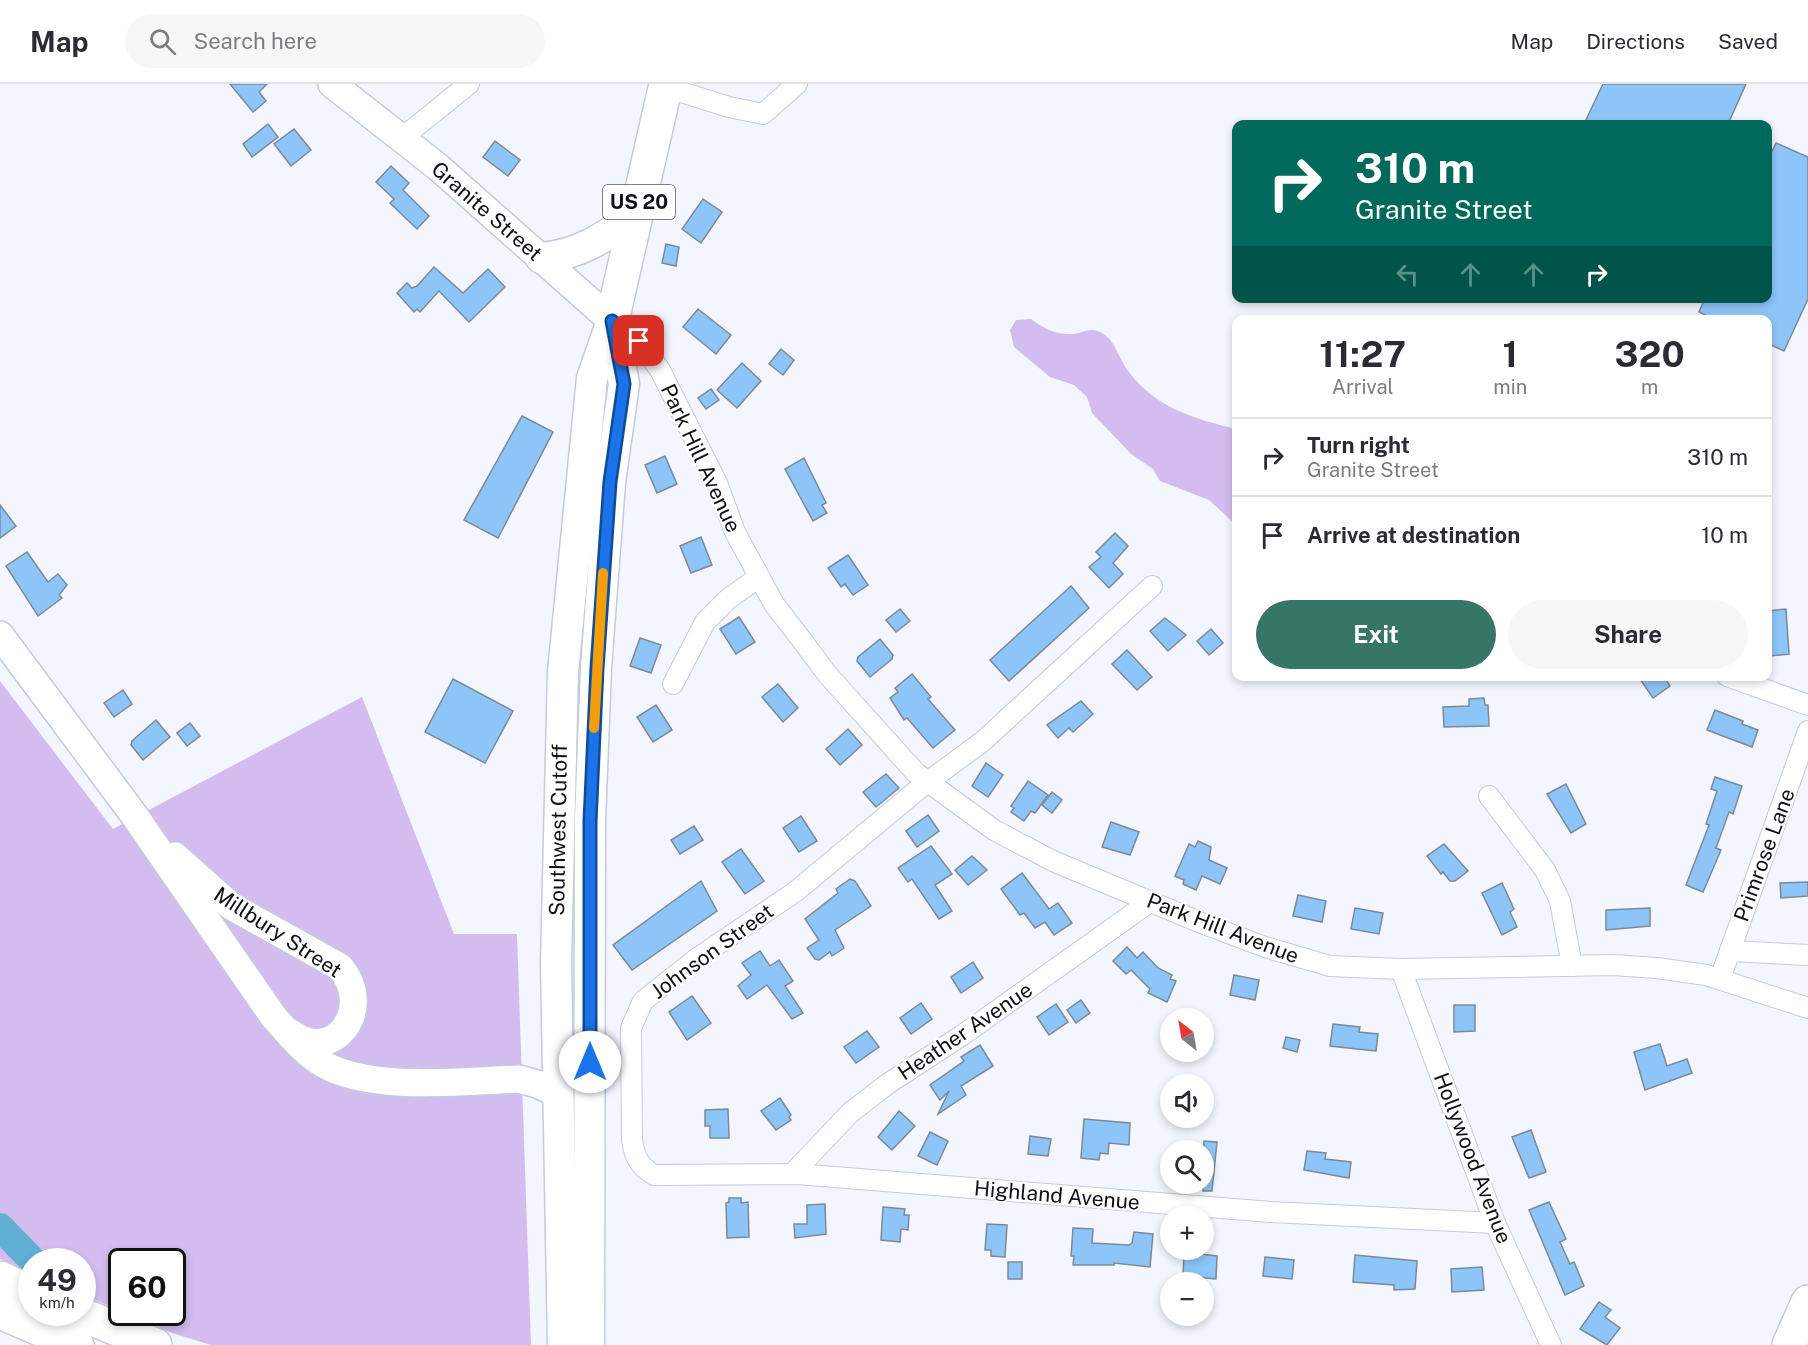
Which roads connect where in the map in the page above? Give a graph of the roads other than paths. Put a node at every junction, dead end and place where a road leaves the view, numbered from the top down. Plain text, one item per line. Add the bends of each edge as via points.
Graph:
1 (332, 84) edge
2 (469, 84) edge
3 (797, 84) edge
4 (665, 85) edge
5 (402, 138) junction
6 (636, 214) junction
7 (541, 258) junction
8 (612, 321) junction
9 (639, 341) joint
10 (759, 577) junction
11 (1152, 586) dead end
12 (0, 635) edge
13 (1741, 681) edge
14 (673, 684) dead end
15 (1808, 705) edge
16 (595, 718) junction
17 (561, 720) junction
18 (1808, 731) edge
19 (926, 783) junction
20 (1489, 796) dead end
21 (134, 815) junction
22 (1151, 902) junction
23 (1730, 951) junction
24 (1808, 956) edge
25 (1572, 966) junction
26 (1401, 969) junction
27 (1720, 979) junction
28 (1808, 1008) edge
29 (273, 1016) junction
30 (559, 1094) junction
31 (792, 1174) junction
32 (654, 1175) joint
33 (1495, 1223) junction
34 (0, 1278) edge
35 (18, 1286) edge
36 (1808, 1302) edge
37 (0, 1312) edge
38 (96, 1321) edge
39 (77, 1345) edge
40 (155, 1345) edge
41 (563, 1345) edge
42 (589, 1345) edge
43 (1551, 1345) edge
44 (1789, 1345) edge

1 - 5 main road, Granite Street
2 - 5 street
3 - 4 street via 763,114
4 - 6 highway, Southwest Cutoff / US 20
5 - 7 main road, Granite Street
6 - 7 main road via 579,251
6 - 8 highway, Southwest Cutoff / US 20
7 - 8 main road, Granite Street
8 - 9 street, Granite Street
8 - 16 main road, Southwest Cutoff / US 20 via 624,384 610,482
8 - 17 main road, Southwest Cutoff / US 20 via 592,378 569,592
9 - 10 street, Park Hill Avenue via 688,422 735,532
10 - 14 street via 705,622
10 - 19 street, Park Hill Avenue via 774,604 827,674
11 - 19 street, Johnson Street via 982,742
12 - 21 main road, Millbury Street
13 - 15 street
16 - 17 main road
16 - 42 main road, Southwest Cutoff / US 20 via 590,821
17 - 30 main road, Southwest Cutoff / US 20 via 556,952
18 - 23 street, Primrose Lane
19 - 22 street, Park Hill Avenue via 1013,841
19 - 32 street, Johnson Street via 795,892 696,959 643,1001 631,1028 632,1140 635,1157 642,1168
20 - 25 street via 1545,870 1560,902
21 - 29 main road, Millbury Street
21 - 29 main road, Millbury Street via 231,906 340,967 350,978 354,996 352,1015 343,1029 329,1039 318,1042 298,1038
22 - 26 street, Park Hill Avenue via 1314,963 1353,969
22 - 31 street, Heather Avenue via 886,1085 850,1113
23 - 24 street
23 - 27 street, Primrose Lane
25 - 26 street, Park Hill Avenue
25 - 27 street, Park Hill Avenue via 1657,968
26 - 33 street, Hollywood Avenue
27 - 28 street, Park Hill Avenue
29 - 30 main road, Millbury Street via 296,1042 324,1064 368,1078 405,1082 519,1079
30 - 41 main road, Southwest Cutoff / US 20
31 - 32 street, Highland Avenue
31 - 33 street, Highland Avenue via 1271,1212
33 - 43 street, Hollywood Avenue
34 - 35 highway
36 - 44 highway
37 - 39 highway
38 - 40 highway

